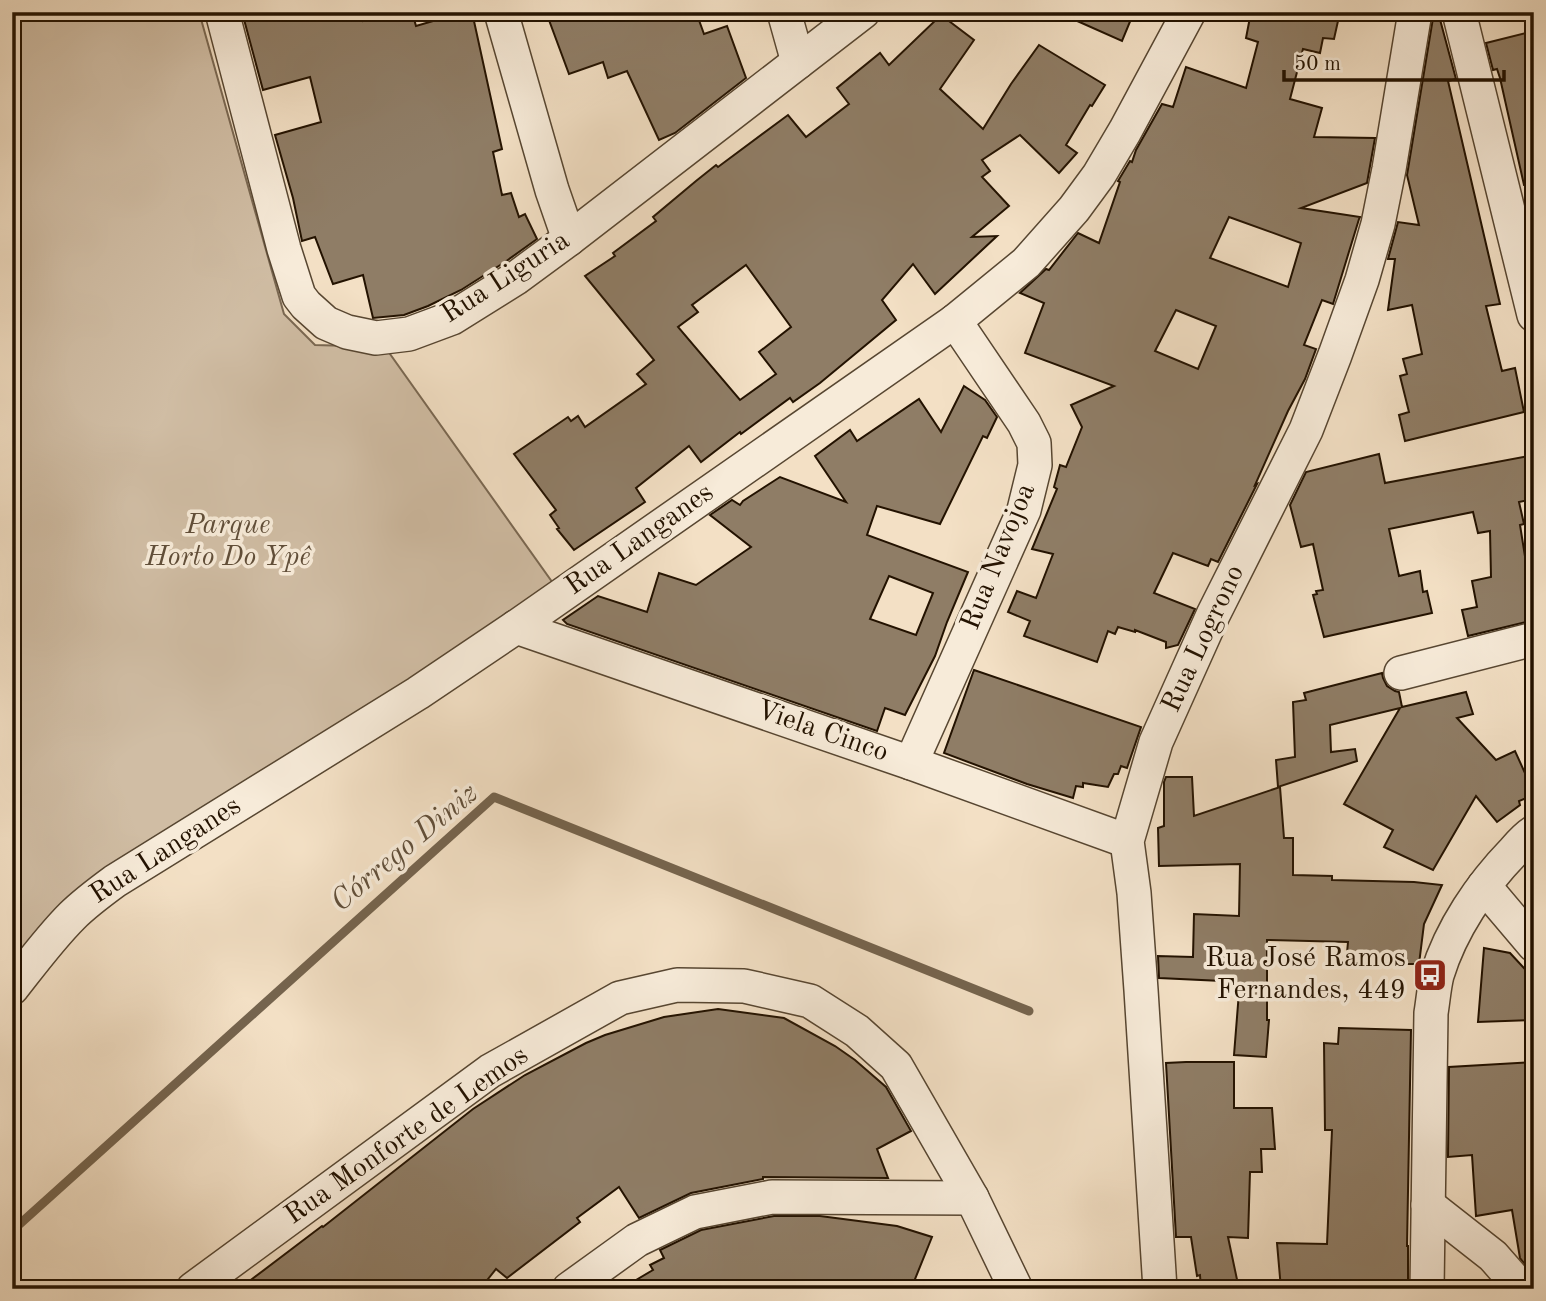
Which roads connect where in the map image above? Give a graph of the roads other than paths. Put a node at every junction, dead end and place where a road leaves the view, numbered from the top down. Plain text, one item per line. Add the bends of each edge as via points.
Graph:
1 (222, 12) edge
2 (501, 12) edge
3 (784, 12) edge
4 (863, 12) edge
5 (1189, 12) edge
6 (1415, 12) edge
7 (1459, 12) edge
8 (798, 62) junction
9 (569, 239) junction
10 (1534, 315) edge
11 (955, 321) junction
12 (516, 627) junction
13 (1534, 639) edge
14 (1401, 673) dead end
15 (911, 763) junction
16 (1534, 832) edge
17 (1127, 841) junction
18 (1484, 886) junction
19 (1534, 945) edge
20 (12, 988) edge
21 (972, 1198) junction
22 (1428, 1206) junction
23 (193, 1289) edge
24 (569, 1289) edge
25 (1016, 1289) edge
26 (1160, 1289) edge
27 (1427, 1289) edge
28 (1522, 1289) edge

1 - 9 street, Rua Liguria via 299,296 326,323 376,338 409,334 452,318
2 - 9 street
3 - 8 street
4 - 8 street, Rua Liguria
5 - 11 street, Rua Langanes via 1125,131 1073,209 1026,263
6 - 17 street, Rua Logrono via 1378,224 1357,292 1306,430 1213,615 1156,742
7 - 10 street
8 - 9 street, Rua Liguria
11 - 12 street, Rua Langanes
11 - 15 street, Rua Navojoa via 1024,423 1034,443 1035,464 1024,510
12 - 15 street, Viela Cinco
12 - 20 street, Rua Langanes via 115,881 72,916
13 - 14 street
15 - 17 street, Viela Cinco
16 - 18 street
17 - 26 street, Rua Logrono
18 - 19 street
18 - 22 street via 1459,924 1436,977 1430,1013
21 - 23 street, Rua Monforte de Lemos via 896,1066 857,1031 810,1001 744,986 677,985 620,998 490,1071
21 - 24 street via 772,1197 695,1212 637,1240
21 - 25 street, Rua Monforte de Lemos
22 - 27 street
22 - 28 street via 1493,1256

